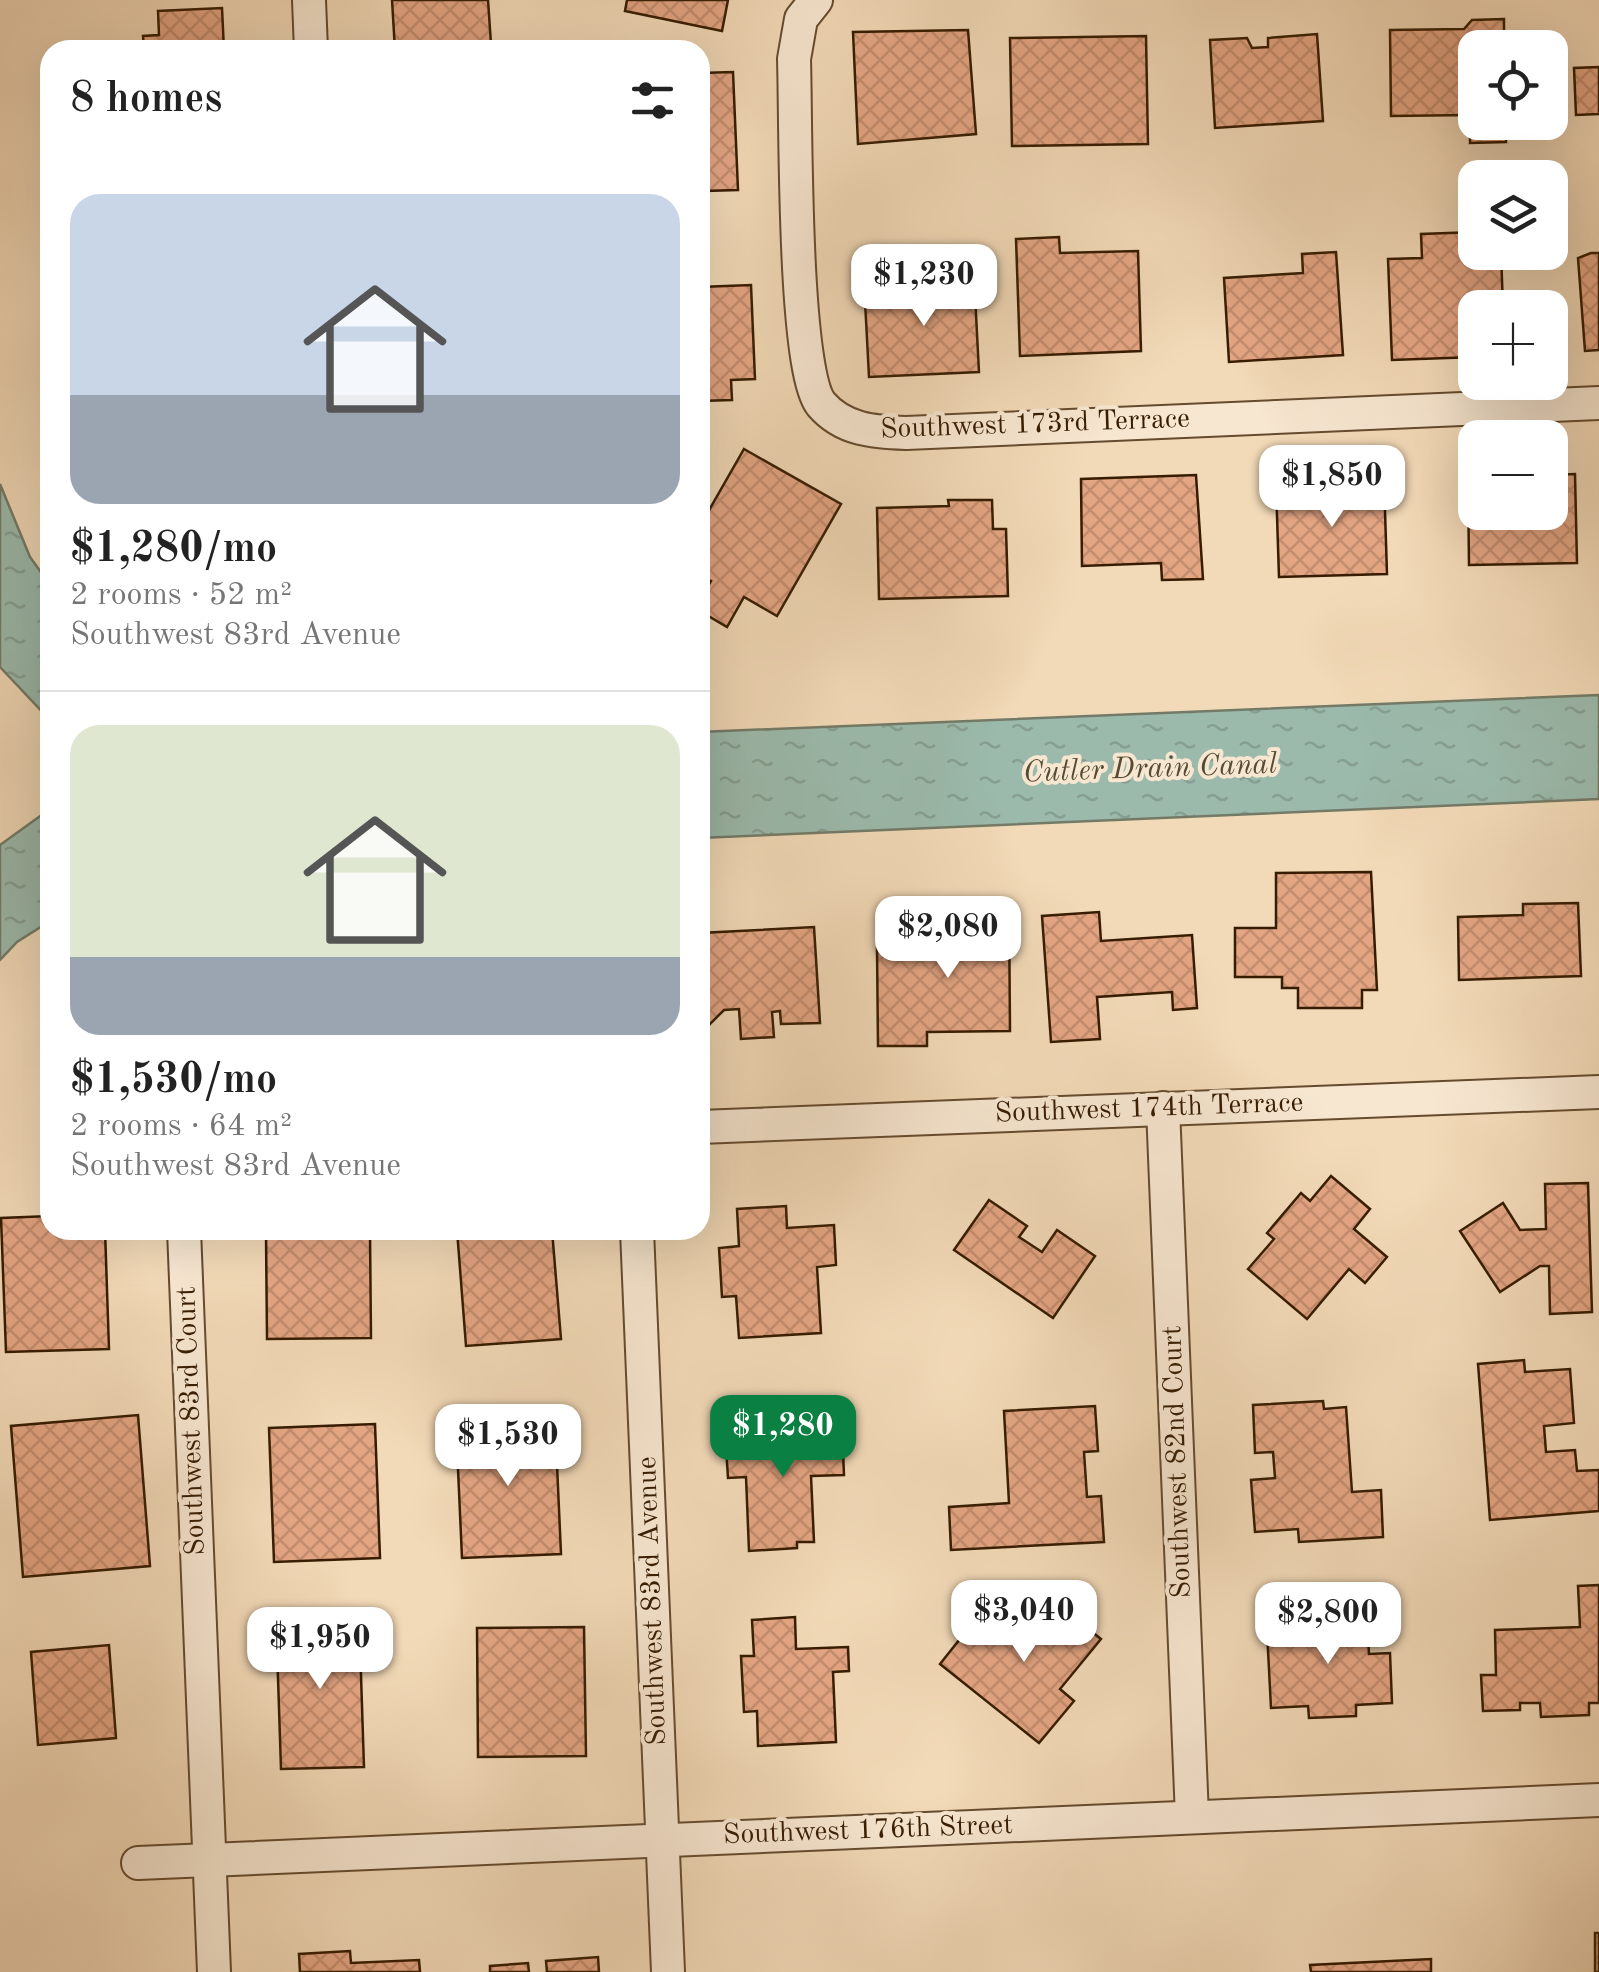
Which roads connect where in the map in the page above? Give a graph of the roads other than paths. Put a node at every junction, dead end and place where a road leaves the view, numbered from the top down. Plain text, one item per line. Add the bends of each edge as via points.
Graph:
1 (309, 0) edge
2 (816, 0) edge
3 (311, 40) edge
4 (1599, 403) edge
5 (1599, 1092) edge
6 (1163, 1108) junction
7 (710, 1127) edge
8 (184, 1240) edge
9 (637, 1240) edge
10 (1599, 1800) edge
11 (1192, 1817) junction
12 (663, 1840) junction
13 (210, 1860) junction
14 (138, 1863) dead end
15 (214, 1972) edge
16 (668, 1972) edge

1 - 3 street
2 - 4 street, Southwest 173rd Terrace via 801,19 794,60 804,342 814,391 852,427 906,432
5 - 6 street, Southwest 174th Terrace
6 - 7 street, Southwest 174th Terrace
6 - 11 street, Southwest 82nd Court
8 - 13 street, Southwest 83rd Court
9 - 12 street, Southwest 83rd Avenue
10 - 11 street, Southwest 176th Street
11 - 12 street, Southwest 176th Street
12 - 13 street, Southwest 176th Street
12 - 16 street, Southwest 83rd Avenue
13 - 14 street, Southwest 176th Street
13 - 15 street, Southwest 83rd Court

